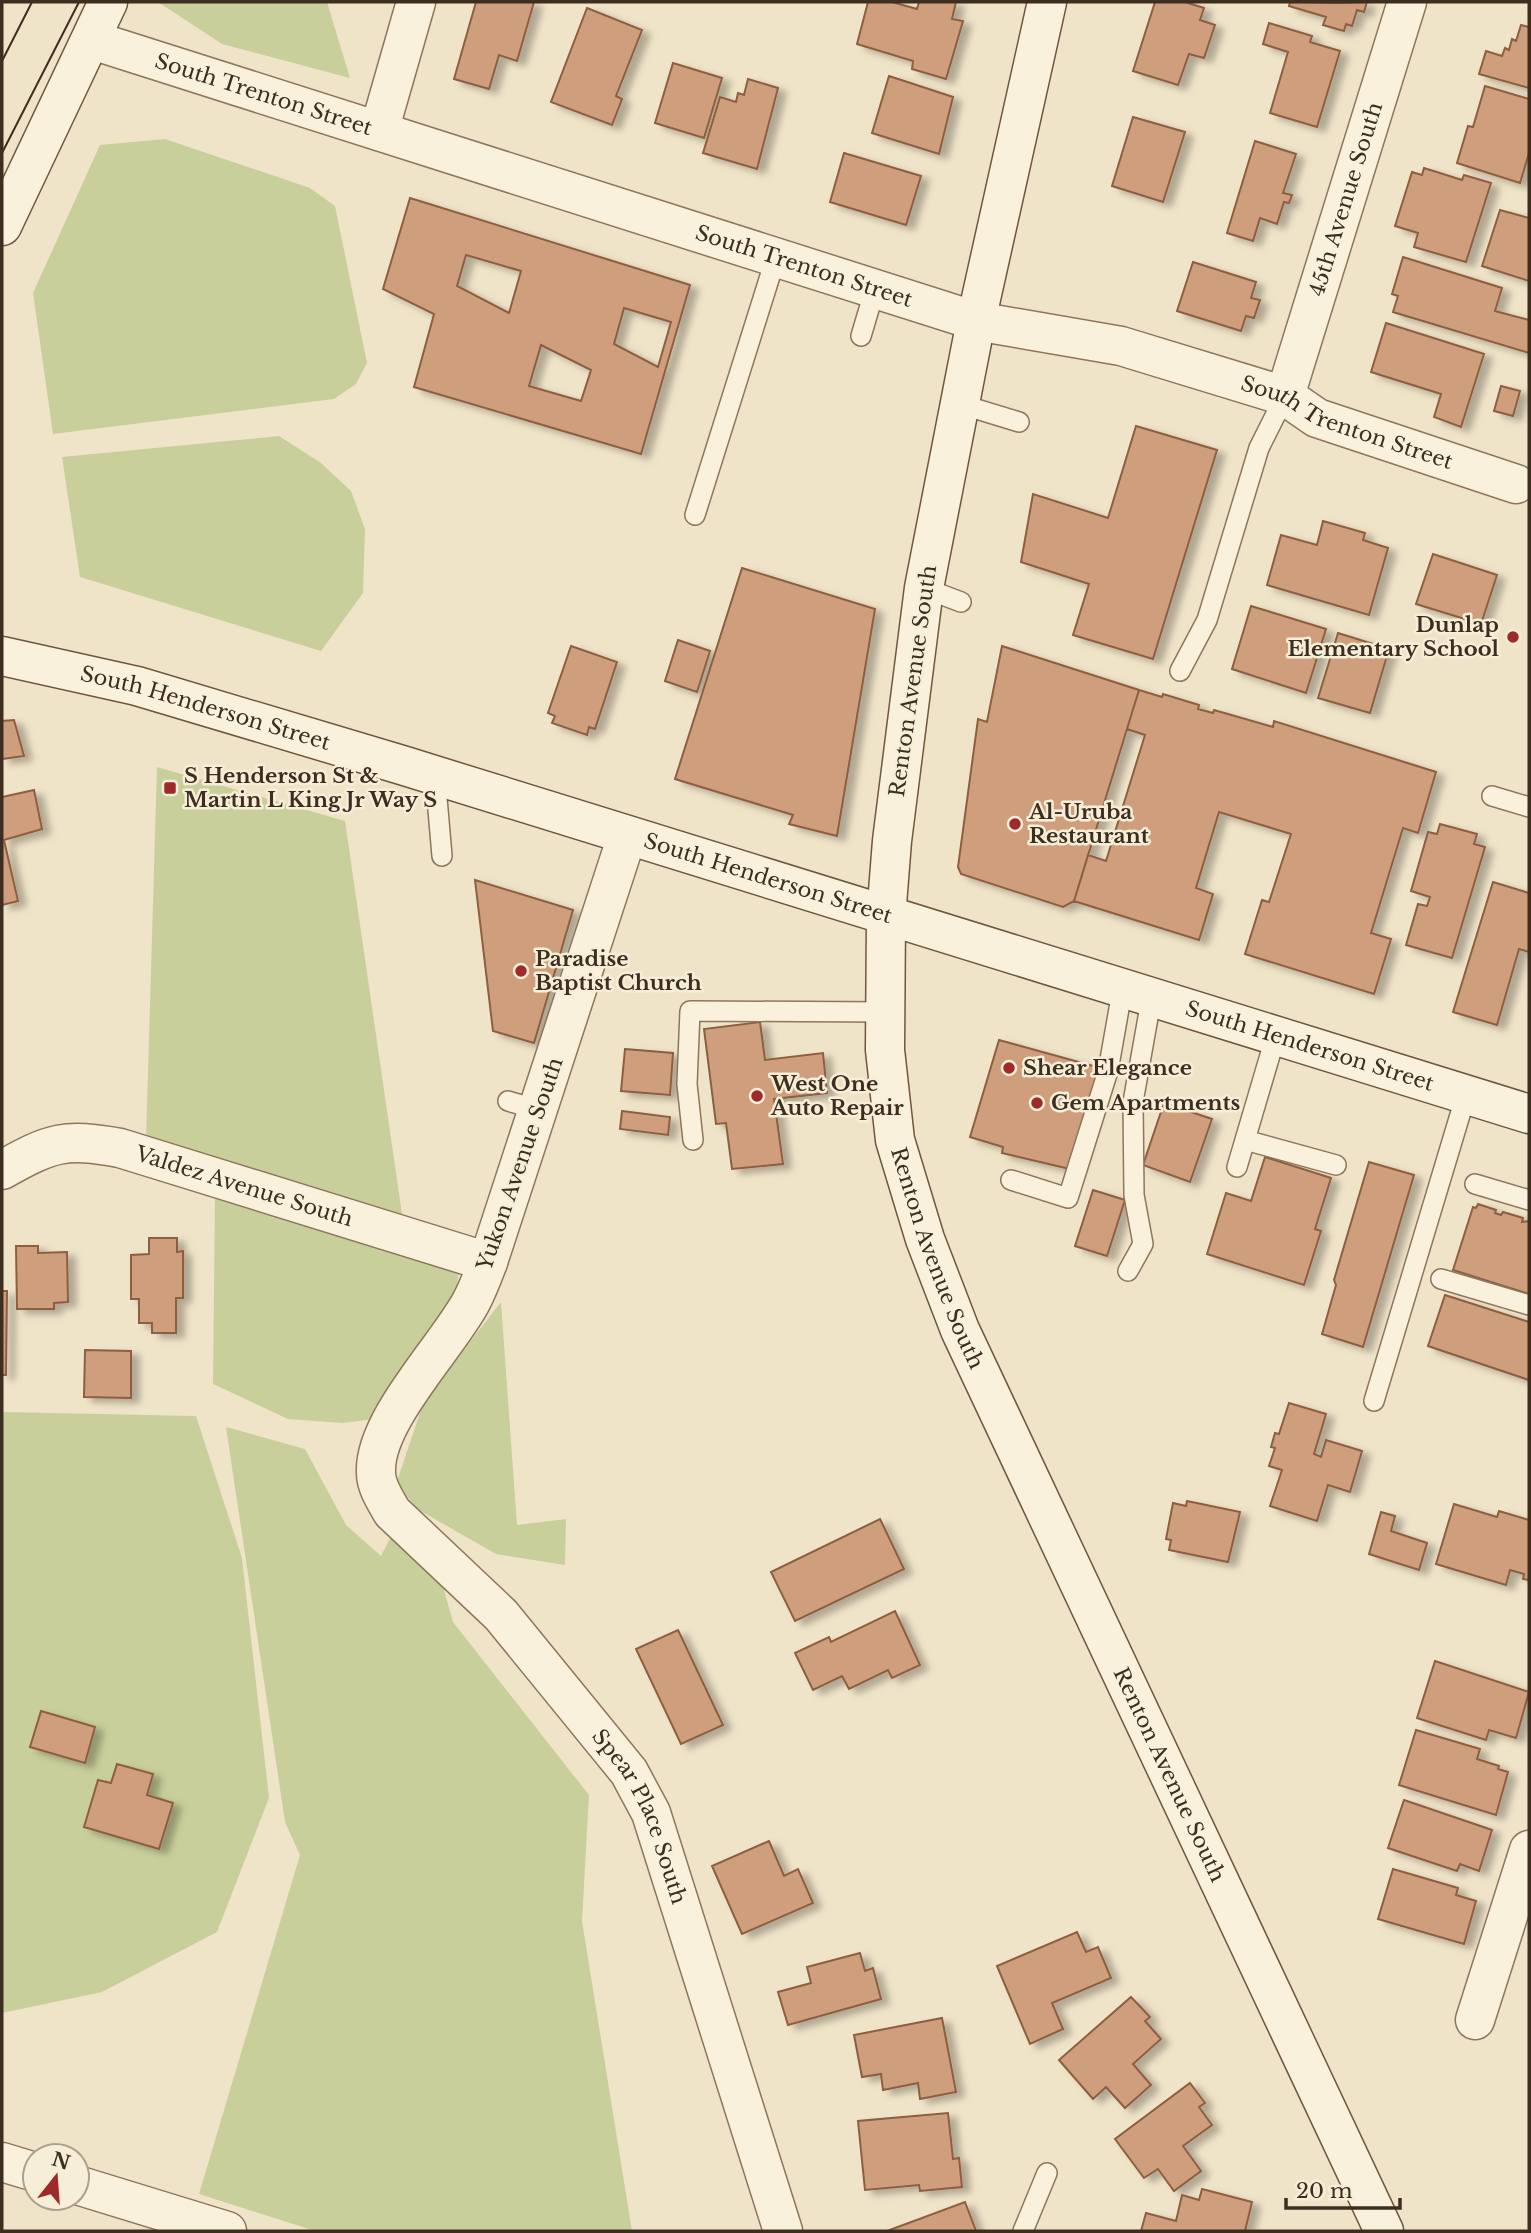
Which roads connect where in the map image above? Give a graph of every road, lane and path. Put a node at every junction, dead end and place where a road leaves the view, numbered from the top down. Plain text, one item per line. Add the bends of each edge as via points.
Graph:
1 (108, 2) edge
2 (416, 2) edge
3 (1048, 2) edge
4 (1407, 2) edge
5 (92, 40) junction
6 (379, 131) junction
7 (2, 226) edge
8 (776, 257) junction
9 (875, 289) junction
10 (976, 321) junction
11 (861, 336) dead end
12 (1285, 396) junction
13 (960, 404) junction
14 (1019, 422) dead end
15 (1516, 484) dead end
16 (695, 515) dead end
17 (924, 588) junction
18 (961, 603) dead end
19 (2, 632) edge
20 (2, 656) edge
21 (39, 663) junction
22 (1180, 671) dead end
23 (435, 775) junction
24 (1492, 796) dead end
25 (1529, 807) edge
26 (627, 836) junction
27 (442, 856) dead end
28 (886, 917) junction
29 (1137, 991) junction
30 (885, 1012) junction
31 (1276, 1035) junction
32 (1466, 1095) junction
33 (1529, 1114) edge
34 (693, 1140) dead end
35 (1245, 1140) junction
36 (1336, 1165) dead end
37 (1237, 1167) dead end
38 (2, 1170) edge
39 (1011, 1180) dead end
40 (1475, 1184) dead end
41 (1529, 1200) edge
42 (488, 1262) junction
43 (1128, 1271) dead end
44 (1441, 1279) dead end
45 (1529, 1306) edge
46 (1374, 1401) dead end
47 (376, 1473) joint
48 (1529, 1850) edge
49 (1475, 2020) dead end
50 (2, 2162) edge
51 (21, 2168) edge
52 (1046, 2173) dead end
53 (91, 2189) edge
54 (227, 2231) edge
55 (783, 2231) edge
56 (1023, 2231) edge
57 (1384, 2231) edge

1 - 5 street
2 - 6 street
3 - 10 street, Renton Avenue South
4 - 12 street, 45th Avenue South
5 - 6 street, South Trenton Street
5 - 7 street
6 - 8 street, South Trenton Street
8 - 9 street, South Trenton Street
8 - 16 lane
9 - 10 street, South Trenton Street
9 - 11 lane
10 - 12 street, South Trenton Street via 1121,346
10 - 13 street, Renton Avenue South
12 - 15 street, South Trenton Street via 1317,418
12 - 22 lane via 1259,448 1207,620
13 - 14 lane
13 - 17 street, Renton Avenue South
17 - 18 lane
17 - 28 street, Renton Avenue South
19 - 21 street
20 - 21 street, South Henderson Street
21 - 23 street, South Henderson Street via 137,686
23 - 26 street, South Henderson Street
23 - 27 lane
24 - 25 lane
26 - 28 street, South Henderson Street
26 - 42 street, Yukon Avenue South via 523,1106
28 - 29 street, South Henderson Street
28 - 30 street, Renton Avenue South
29 - 31 street, South Henderson Street
29 - 39 lane via 1068,1198
29 - 43 lane via 1134,1195 1143,1244
30 - 34 lane via 690,1011 687,1084
30 - 57 street, Renton Avenue South via 895,1140 925,1239 960,1330
31 - 32 street, South Henderson Street
31 - 35 lane
32 - 33 street, South Henderson Street
32 - 46 lane
35 - 36 lane
35 - 37 lane
38 - 42 street, Valdez Avenue South via 68,1141 120,1148
40 - 41 lane
42 - 47 street, Yukon Avenue South via 471,1303 393,1416 380,1447
44 - 45 lane
47 - 55 street, Spear Place South via 392,1512 501,1615 635,1782 651,1813
48 - 49 street
50 - 51 street
52 - 56 lane
53 - 54 street

